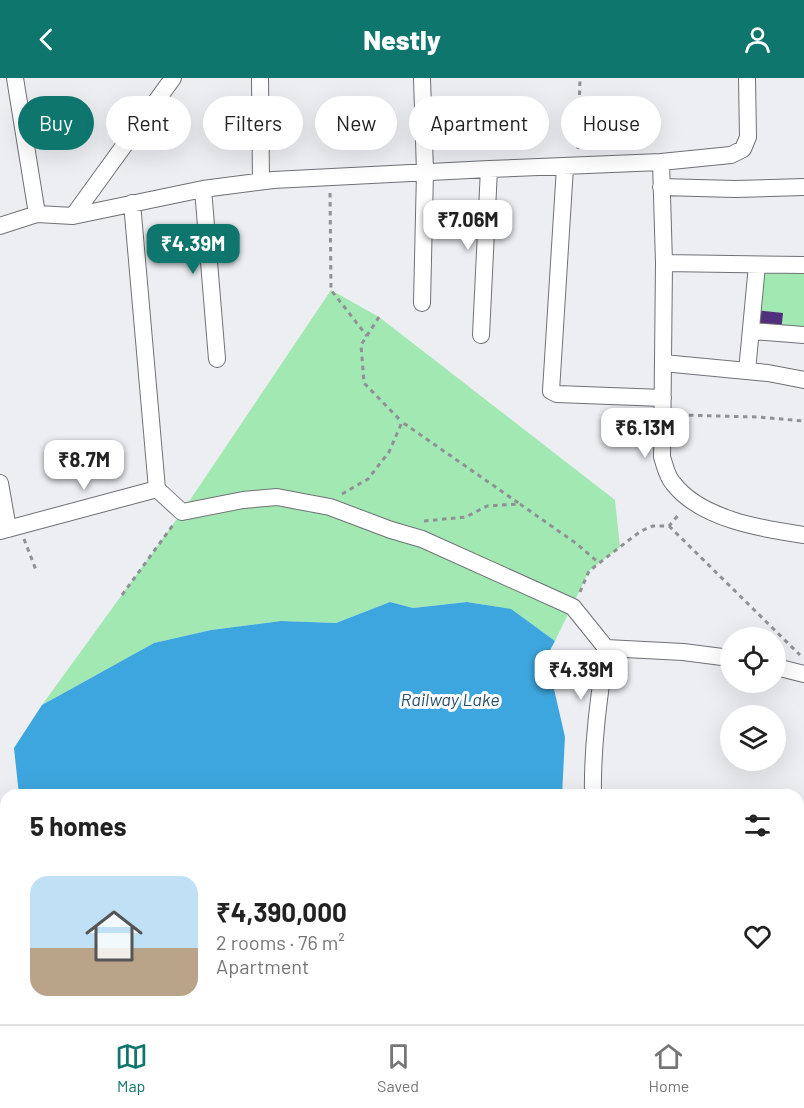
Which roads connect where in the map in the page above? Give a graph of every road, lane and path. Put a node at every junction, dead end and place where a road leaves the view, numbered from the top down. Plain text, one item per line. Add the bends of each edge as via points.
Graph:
1 (15, 78) edge
2 (173, 78) edge
3 (260, 78) edge
4 (422, 78) edge
5 (580, 78) edge
6 (747, 78) edge
7 (661, 162) junction
8 (571, 166) junction
9 (489, 169) junction
10 (425, 172) junction
11 (330, 176) junction
12 (261, 181) junction
13 (804, 187) edge
14 (661, 188) junction
15 (204, 189) junction
16 (132, 204) junction
17 (37, 214) junction
18 (73, 216) junction
19 (0, 226) edge
20 (664, 263) junction
21 (757, 265) junction
22 (804, 265) edge
23 (422, 303) dead end
24 (380, 317) dead end
25 (751, 331) junction
26 (481, 334) dead end
27 (804, 335) edge
28 (367, 336) junction
29 (217, 359) dead end
30 (663, 363) junction
31 (747, 371) junction
32 (804, 380) edge
33 (663, 406) junction
34 (402, 422) junction
35 (804, 422) edge
36 (0, 483) edge
37 (157, 489) junction
38 (690, 501) junction
39 (520, 504) junction
40 (330, 507) junction
41 (182, 512) junction
42 (669, 526) junction
43 (9, 529) edge
44 (391, 530) junction
45 (804, 535) edge
46 (599, 563) junction
47 (36, 570) dead end
48 (122, 595) dead end
49 (573, 607) junction
50 (606, 648) junction
51 (720, 657) edge
52 (804, 659) edge
53 (786, 670) edge
54 (804, 674) edge
55 (593, 789) edge

1 - 17 street
2 - 18 street
3 - 12 street
4 - 10 street
5 - 8 path
6 - 7 street via 748,137 743,149 731,155
7 - 8 street
7 - 14 street
8 - 9 street
8 - 33 street via 551,391
9 - 10 street
9 - 26 street
10 - 11 street
10 - 23 street
11 - 12 street
11 - 28 path via 331,290
12 - 15 street
13 - 14 street
14 - 20 street
15 - 16 street
15 - 29 street
16 - 18 street
16 - 37 street
17 - 18 street
17 - 19 street
20 - 21 street
20 - 30 street
21 - 22 street
21 - 25 street
24 - 28 path
25 - 27 street
25 - 31 street
28 - 34 path via 361,345 364,383
30 - 31 street
30 - 33 street
31 - 32 street
33 - 35 path
33 - 38 street via 662,458 671,482
34 - 39 path
34 - 40 path via 389,452 368,478 332,500
36 - 43 street
37 - 41 street
37 - 43 street
38 - 42 path
38 - 45 street via 709,512 766,530
39 - 44 path via 487,506 466,517 415,522
39 - 46 path
40 - 41 street via 277,497
40 - 44 street
41 - 48 path
42 - 46 path via 641,531
42 - 52 path
43 - 47 path
44 - 49 street via 422,539
46 - 49 path via 589,571
49 - 50 street
50 - 51 street
50 - 55 street
53 - 54 street

